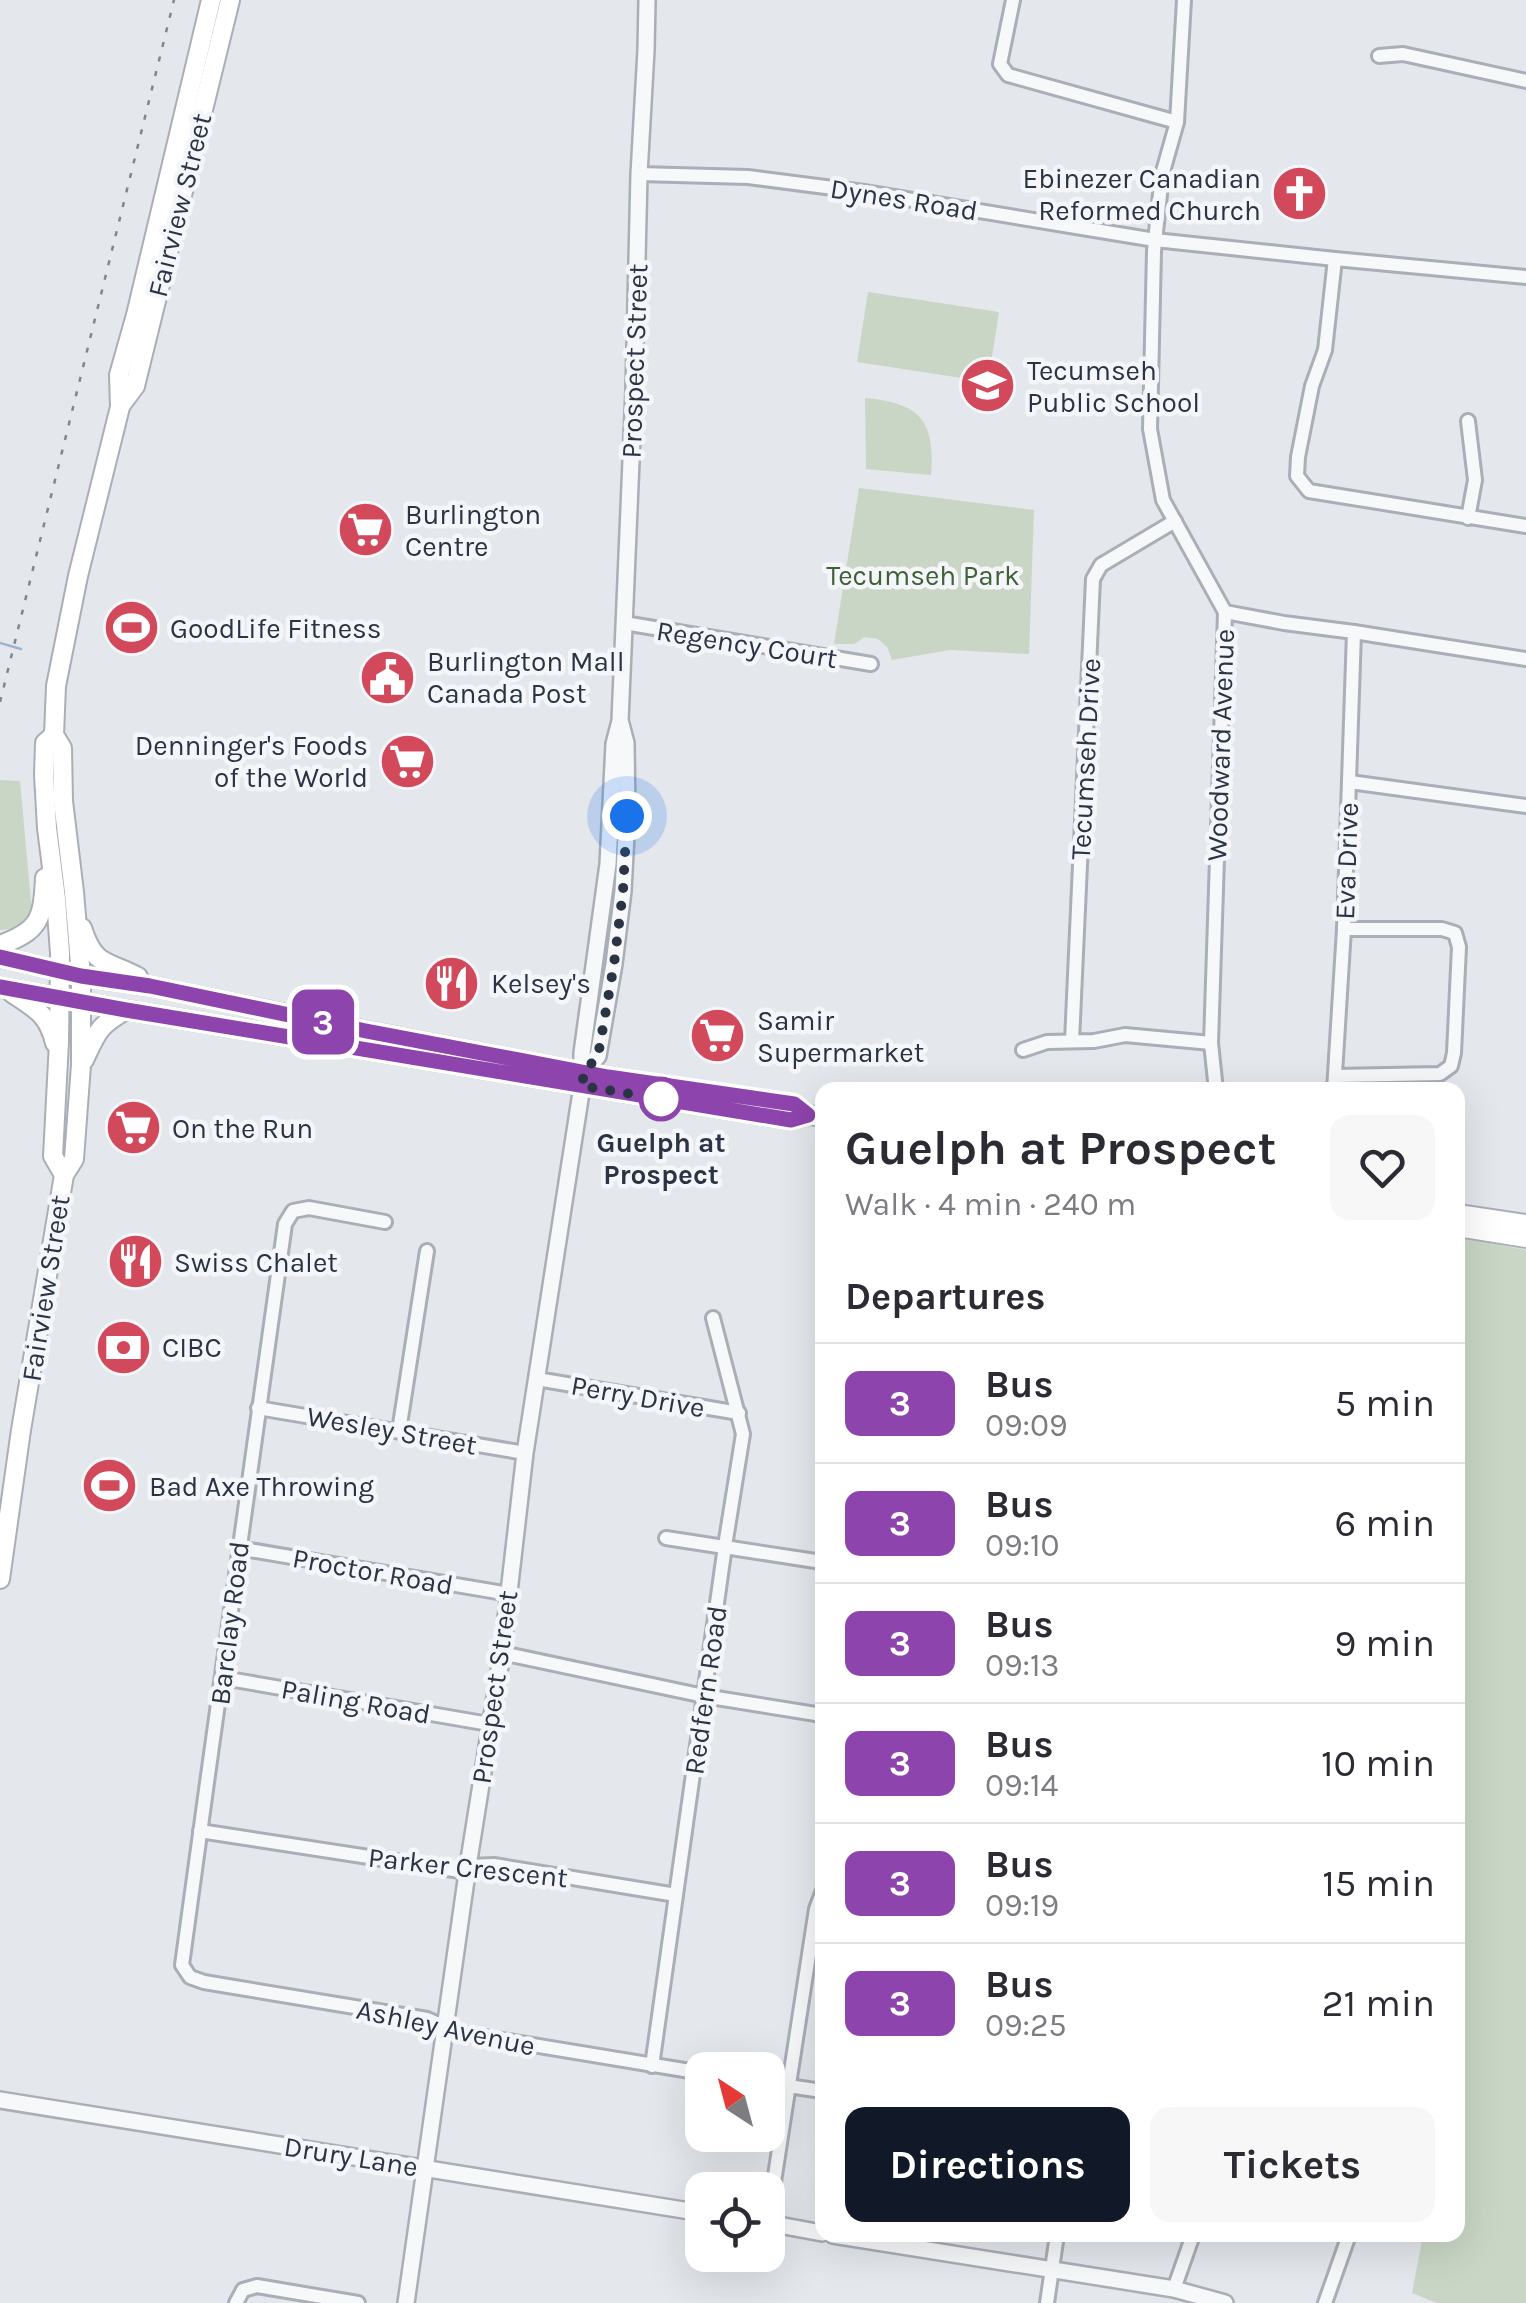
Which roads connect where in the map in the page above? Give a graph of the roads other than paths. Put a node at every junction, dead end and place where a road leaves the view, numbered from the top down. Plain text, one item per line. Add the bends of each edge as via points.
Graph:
1 (211, 0) edge
2 (230, 0) edge
3 (647, 0) edge
4 (1013, 0) edge
5 (1184, 0) edge
6 (1379, 56) dead end
7 (1526, 81) edge
8 (1177, 122) junction
9 (639, 174) junction
10 (1155, 240) junction
11 (1334, 260) junction
12 (1526, 277) edge
13 (120, 407) junction
14 (1468, 421) dead end
15 (1468, 518) junction
16 (1175, 521) junction
17 (1526, 526) edge
18 (1225, 612) junction
19 (624, 624) junction
20 (1354, 632) junction
21 (1526, 659) edge
22 (871, 664) dead end
23 (54, 735) junction
24 (1350, 782) junction
25 (1526, 806) edge
26 (52, 865) junction
27 (76, 917) junction
28 (1344, 929) junction
29 (0, 945) edge
30 (0, 956) edge
31 (60, 971) junction
32 (81, 976) junction
33 (150, 986) junction
34 (2, 987) edge
35 (60, 997) junction
36 (80, 1002) junction
37 (126, 1010) junction
38 (1072, 1041) junction
39 (1211, 1043) junction
40 (1023, 1050) dead end
41 (58, 1058) junction
42 (82, 1065) junction
43 (583, 1079) junction
44 (1215, 1082) edge
45 (1334, 1082) edge
46 (1346, 1082) edge
47 (815, 1115) edge
48 (64, 1175) junction
49 (1465, 1215) edge
50 (386, 1222) dead end
51 (1526, 1224) edge
52 (1465, 1228) edge
53 (1526, 1238) edge
54 (427, 1251) dead end
55 (713, 1318) dead end
56 (537, 1379) junction
57 (258, 1408) junction
58 (738, 1413) junction
59 (399, 1431) junction
60 (526, 1453) junction
61 (666, 1538) dead end
62 (724, 1546) junction
63 (238, 1548) junction
64 (815, 1561) edge
65 (0, 1579) edge
66 (508, 1594) junction
67 (502, 1653) junction
68 (223, 1678) junction
69 (704, 1696) junction
70 (815, 1714) edge
71 (489, 1724) junction
72 (200, 1830) junction
73 (468, 1866) junction
74 (676, 1896) junction
75 (815, 1915) edge
76 (190, 1976) joint
77 (447, 2026) junction
78 (652, 2066) junction
79 (685, 2071) edge
80 (785, 2087) edge
81 (788, 2087) junction
82 (815, 2090) edge
83 (0, 2100) edge
84 (425, 2168) junction
85 (775, 2172) edge
86 (685, 2210) edge
87 (785, 2225) edge
88 (815, 2232) edge
89 (879, 2242) edge
90 (1056, 2242) edge
91 (1191, 2242) edge
92 (1347, 2242) edge
93 (1051, 2268) junction
94 (1174, 2289) junction
95 (236, 2303) edge
96 (358, 2303) edge
97 (406, 2303) edge
98 (1046, 2303) edge
99 (1226, 2303) edge
100 (1325, 2303) edge

1 - 13 main road, Fairview Street via 119,376
2 - 13 main road, Fairview Street via 134,386
3 - 9 street, Prospect Street
4 - 8 street via 1000,64 1008,75
5 - 8 street, Woodward Avenue
6 - 7 street via 1403,54
8 - 10 street, Woodward Avenue via 1162,175
9 - 10 street, Dynes Road via 748,177
9 - 19 street, Prospect Street
10 - 11 street, Dynes Road
10 - 16 street, Woodward Avenue via 1150,429 1163,500
11 - 12 street, Dynes Road
11 - 15 street via 1326,350 1312,386 1297,476 1309,491
13 - 23 main road, Fairview Street via 78,576 56,686
14 - 15 street via 1475,480
15 - 17 street
16 - 18 street, Woodward Avenue
16 - 38 street, Tecumseh Drive via 1101,565 1093,579
18 - 20 street
18 - 39 street, Woodward Avenue
19 - 22 street, Regency Court
19 - 43 street, Prospect Street via 623,891 598,1056
20 - 21 street
20 - 24 street, Eva Drive
23 - 26 main road, Fairview Street via 44,752
23 - 27 main road, Fairview Street via 62,748
24 - 25 street
24 - 28 street, Eva Drive
26 - 29 main road via 39,922
26 - 31 main road, Fairview Street
27 - 32 main road, Fairview Street
27 - 33 main road via 98,959
28 - 45 street, Eva Drive
28 - 46 street via 1442,929 1455,933 1459,948 1450,1066 1440,1074
30 - 31 main road
31 - 32 main road
31 - 35 main road, Fairview Street
32 - 33 main road
32 - 36 main road, Fairview Street
33 - 43 main road
34 - 35 main road
34 - 41 main road via 41,1012
35 - 36 main road
35 - 41 main road, Fairview Street
36 - 37 main road
36 - 42 main road, Fairview Street
37 - 42 main road via 97,1031
37 - 43 main road
38 - 39 street via 1126,1035
38 - 40 street
39 - 44 street, Woodward Avenue
41 - 48 main road, Fairview Street via 53,1156
42 - 48 main road, Fairview Street via 74,1159
43 - 47 main road via 794,1104
43 - 56 street, Prospect Street
48 - 65 main road, Fairview Street
49 - 51 main road
50 - 57 street, Barclay Road via 293,1211 285,1224
52 - 53 main road
54 - 59 street
55 - 58 street, Redfern Road
56 - 58 street, Perry Drive
56 - 60 street, Prospect Street
57 - 59 street, Wesley Street
57 - 63 street, Barclay Road
58 - 62 street, Redfern Road via 743,1434
59 - 60 street, Wesley Street
60 - 66 street, Prospect Street
61 - 62 street
62 - 64 street
62 - 69 street, Redfern Road
63 - 66 street, Proctor Road
63 - 68 street, Barclay Road
66 - 67 street, Prospect Street
67 - 69 street
67 - 71 street, Prospect Street
68 - 71 street, Paling Road
68 - 72 street, Barclay Road
69 - 70 street
69 - 74 street, Redfern Road
71 - 73 street, Prospect Street
72 - 73 street, Parker Crescent via 460,1871
72 - 76 street, Barclay Road via 182,1965
73 - 74 street, Parker Crescent
73 - 77 street, Prospect Street
74 - 78 street, Redfern Road
75 - 81 street
76 - 77 street, Ashley Avenue
77 - 78 street, Ashley Avenue
77 - 84 street, Prospect Street
78 - 79 street, Ashley Avenue
80 - 81 street
81 - 82 street
81 - 85 street
83 - 84 street, Drury Lane
84 - 86 street, Drury Lane
84 - 97 street, Prospect Street
87 - 88 street
89 - 93 street
90 - 93 street
91 - 94 street
92 - 100 street
93 - 94 street
93 - 98 street
94 - 99 street
95 - 96 street via 243,2290 257,2286

